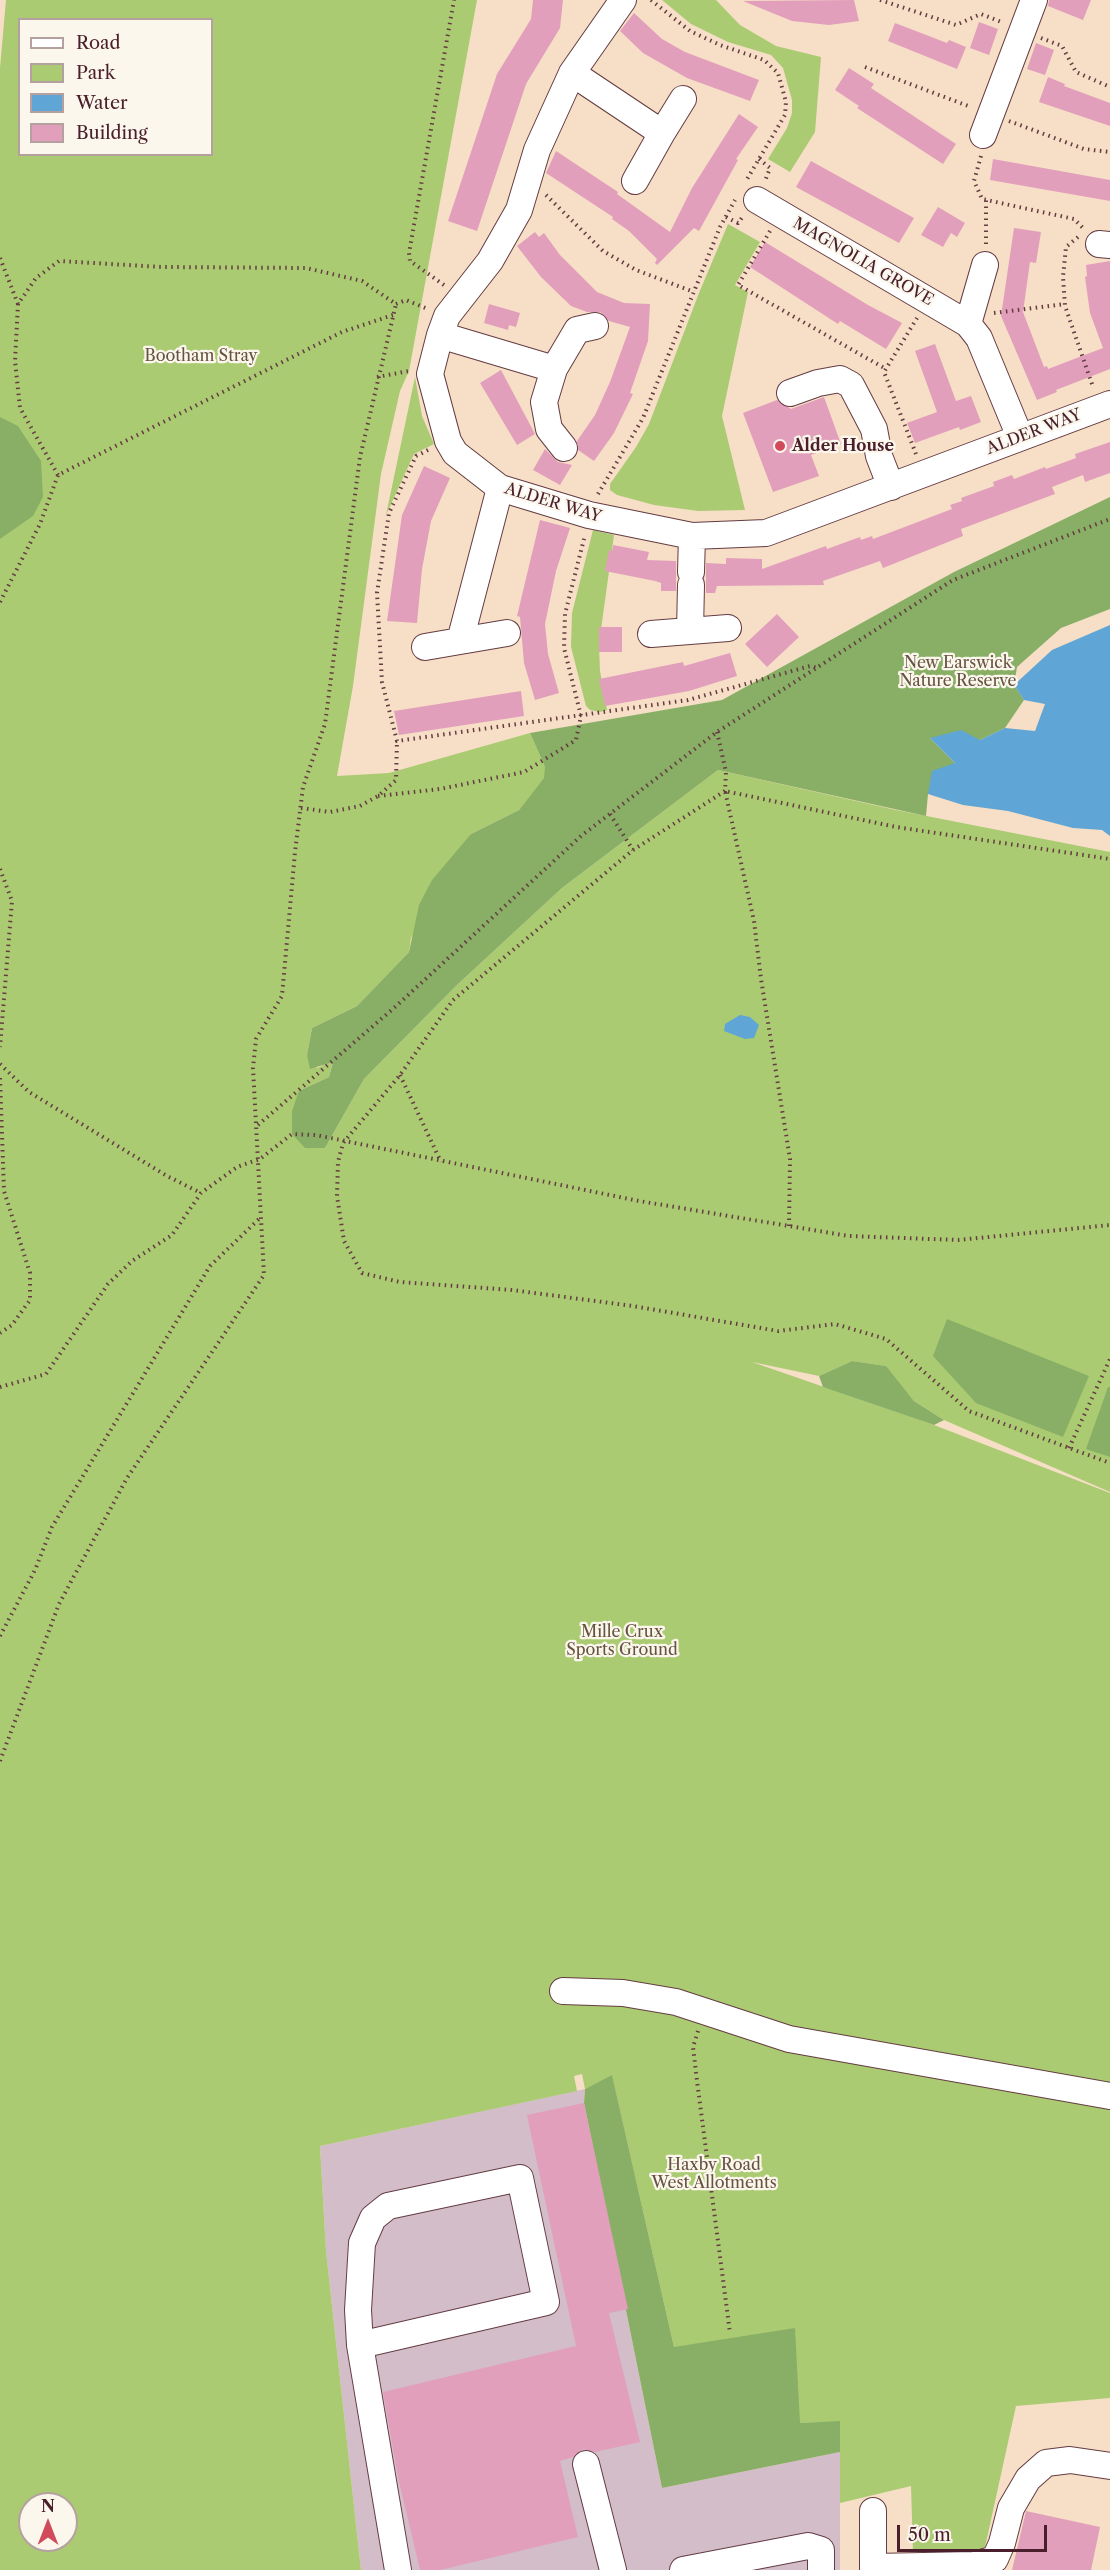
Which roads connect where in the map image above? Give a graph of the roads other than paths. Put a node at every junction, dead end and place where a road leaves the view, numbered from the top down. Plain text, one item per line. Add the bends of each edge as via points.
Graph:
1 (623, 0) edge
2 (1034, 0) edge
3 (572, 73) junction
4 (683, 99) dead end
5 (662, 133) junction
6 (983, 135) road end
7 (635, 181) dead end
8 (745, 195) road end
9 (985, 265) road end
10 (449, 316) junction
11 (970, 318) junction
12 (594, 326) dead end
13 (554, 369) junction
14 (790, 393) dead end
15 (1105, 405) edge
16 (1020, 437) junction
17 (564, 448) dead end
18 (891, 487) junction
19 (500, 488) junction
20 (692, 536) junction
21 (728, 628) dead end
22 (690, 632) junction
23 (507, 633) dead end
24 (651, 634) dead end
25 (460, 641) junction
26 (425, 647) dead end
27 (563, 1991) dead end
28 (1110, 2096) edge
29 (360, 2345) junction
30 (586, 2464) dead end
31 (1110, 2466) edge
32 (873, 2511) dead end
33 (873, 2568) edge
34 (398, 2570) edge
35 (613, 2570) edge
36 (683, 2570) edge
37 (821, 2570) edge

1 - 3 street
2 - 6 street
3 - 5 street
3 - 10 street via 519,210 490,261
4 - 5 street
5 - 7 street
8 - 11 street, MAGNOLIA GROVE via 927,300
9 - 11 street
10 - 13 street
10 - 19 street, ALDER WAY via 430,374 455,453
11 - 16 street, MAGNOLIA GROVE
12 - 13 street via 577,330
13 - 17 street via 544,402 549,429
14 - 18 street via 840,379 851,385 874,429
15 - 16 street, ALDER WAY
16 - 18 street, ALDER WAY
18 - 20 street, ALDER WAY via 766,533
19 - 20 street, ALDER WAY via 589,515
19 - 25 street
20 - 22 street
21 - 22 street
22 - 24 street
23 - 25 street
25 - 26 street
27 - 28 street via 623,1993 676,2002 789,2039
29 - 29 street via 546,2302 520,2178 388,2206 373,2218 362,2243
29 - 34 street
30 - 35 street
31 - 33 street via 1070,2460 1046,2463 1028,2479 1011,2508 995,2559 974,2565
32 - 33 street
36 - 37 street via 808,2546 821,2550

